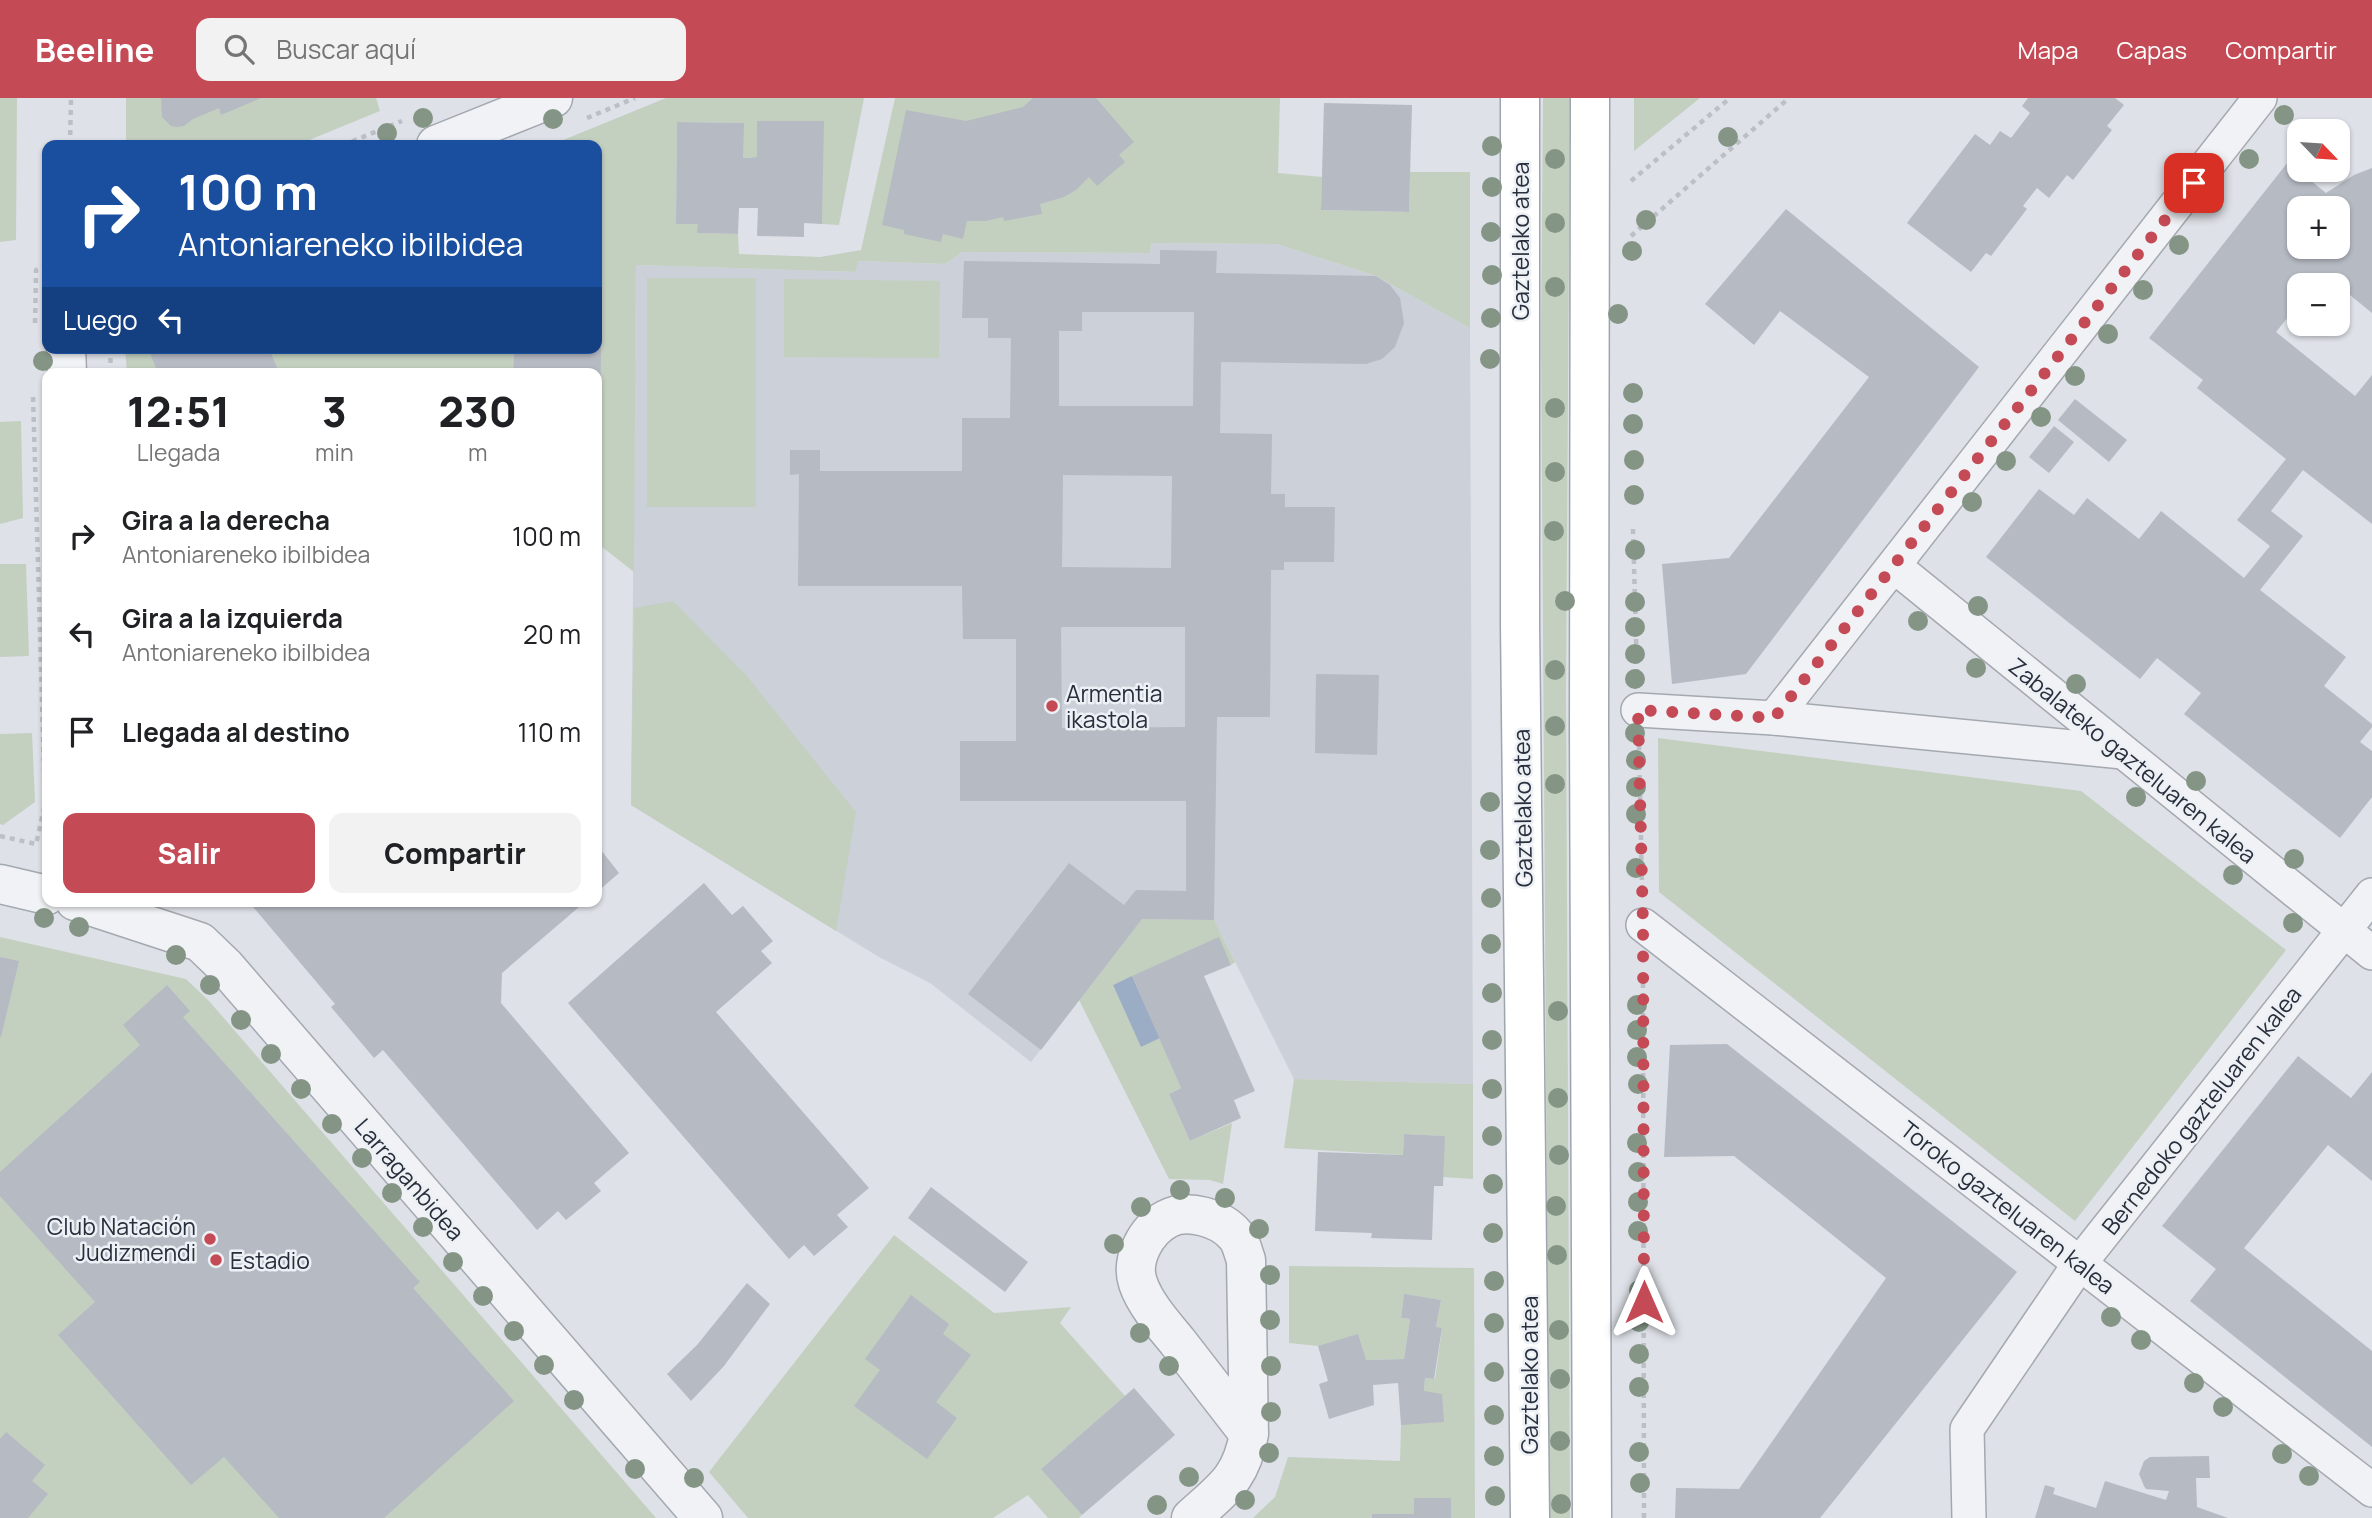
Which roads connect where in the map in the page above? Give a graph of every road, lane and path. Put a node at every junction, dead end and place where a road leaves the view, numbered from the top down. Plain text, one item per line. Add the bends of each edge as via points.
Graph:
1 (71, 98) edge
2 (553, 98) edge
3 (1520, 98) edge
4 (1590, 98) edge
5 (1730, 98) edge
6 (1789, 98) edge
7 (2260, 98) edge
8 (69, 140) edge
9 (448, 140) edge
10 (1591, 216) junction
11 (1625, 241) dead end
12 (42, 267) edge
13 (42, 300) edge
14 (1894, 566) junction
15 (1638, 710) joint
16 (1774, 718) junction
17 (2123, 752) junction
18 (42, 820) edge
19 (0, 836) edge
20 (0, 884) edge
21 (42, 894) edge
22 (2372, 895) edge
23 (94, 907) edge
24 (1643, 925) junction
25 (2343, 930) junction
26 (2372, 953) edge
27 (2080, 1263) junction
28 (1249, 1434) junction
29 (2372, 1490) edge
30 (703, 1518) edge
31 (1191, 1518) edge
32 (1530, 1518) edge
33 (1592, 1518) edge
34 (1644, 1518) edge
35 (1969, 1518) edge

1 - 8 path
2 - 9 street
3 - 32 main road, Gaztelako atea via 1520,624
4 - 10 main road
5 - 10 path
6 - 11 path
7 - 14 street
10 - 33 main road
12 - 13 path via 36,270
14 - 16 street
14 - 17 street, Zabalateko gazteluaren kalea
15 - 16 street
15 - 24 path
16 - 17 street
17 - 25 street, Zabalateko gazteluaren kalea
18 - 19 path via 36,844
20 - 21 street
22 - 25 street, Bernedoko gazteluaren kalea
23 - 30 street, Larraganbidea via 200,942 225,966
24 - 27 street, Toroko gazteluaren kalea
24 - 34 path
25 - 26 street, Zabalateko gazteluaren kalea
25 - 27 street, Bernedoko gazteluaren kalea
27 - 29 street, Toroko gazteluaren kalea
27 - 35 street, Bernedoko gazteluaren kalea via 1967,1429
28 - 28 street via 1246,1260 1237,1237 1222,1223 1207,1217 1168,1218 1140,1249 1138,1283 1154,1311
28 - 31 street via 1245,1458 1232,1482

